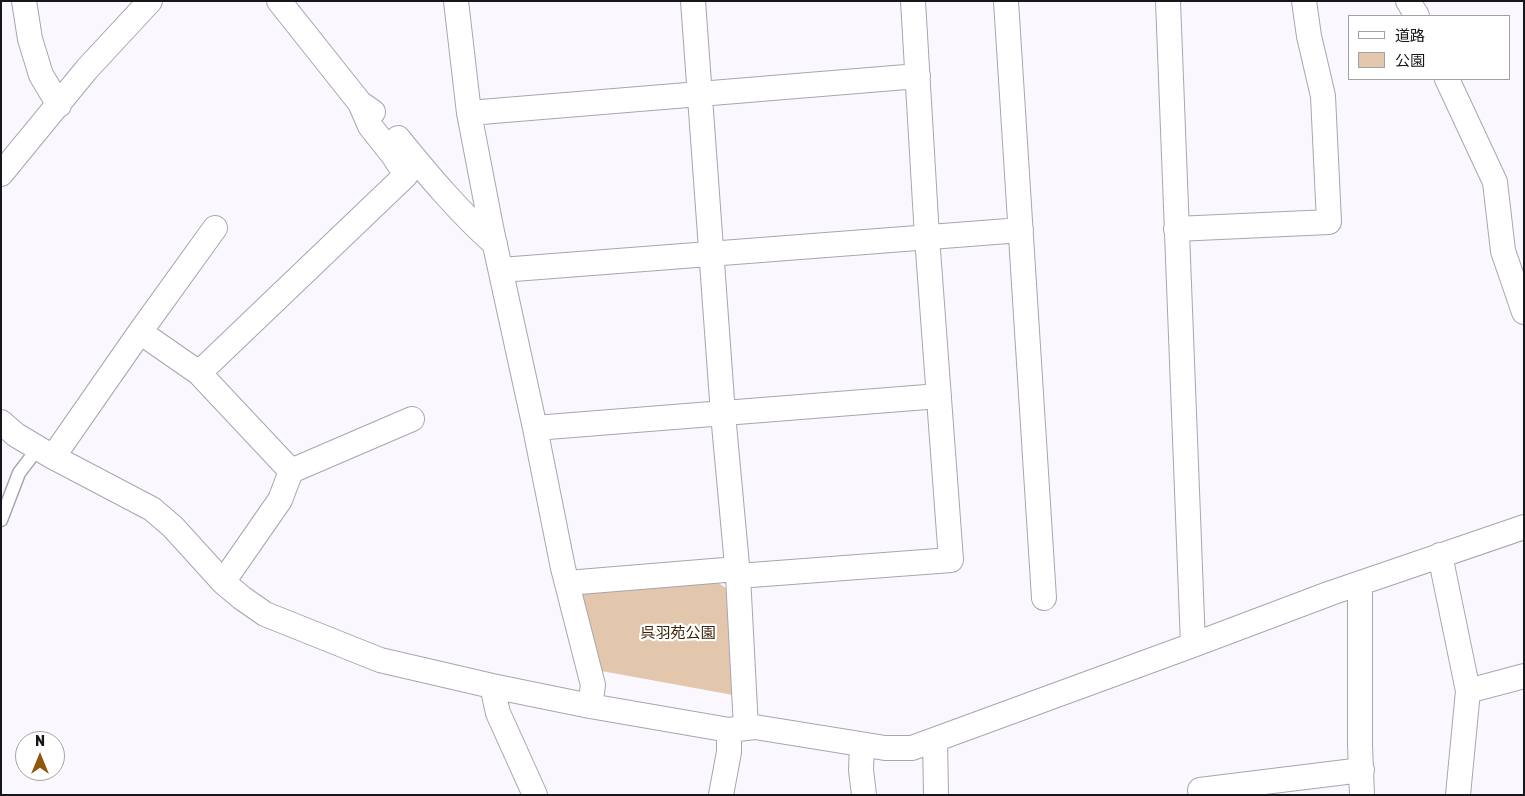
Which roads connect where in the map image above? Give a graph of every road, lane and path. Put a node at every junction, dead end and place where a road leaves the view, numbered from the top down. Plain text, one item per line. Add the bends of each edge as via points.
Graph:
1 (24, 1) edge
2 (150, 1) edge
3 (279, 1) edge
4 (456, 1) edge
5 (692, 1) edge
6 (913, 1) edge
7 (1006, 1) edge
8 (1168, 1) edge
9 (1304, 1) edge
10 (1408, 1) edge
11 (1417, 15) edge
12 (918, 76) junction
13 (1447, 80) edge
14 (699, 94) junction
15 (360, 103) junction
16 (59, 105) junction
17 (469, 113) junction
18 (1, 174) edge
19 (215, 228) dead end
20 (1176, 229) junction
21 (1021, 230) junction
22 (927, 237) junction
23 (495, 244) junction
24 (712, 254) junction
25 (501, 270) junction
26 (1524, 312) edge
27 (140, 332) junction
28 (199, 372) junction
29 (939, 396) junction
30 (723, 414) junction
31 (412, 419) dead end
32 (1, 422) edge
33 (535, 428) junction
34 (45, 452) junction
35 (291, 471) junction
36 (1, 520) edge
37 (1524, 527) edge
38 (1440, 555) junction
39 (737, 573) junction
40 (223, 582) junction
41 (567, 583) junction
42 (1360, 583) junction
43 (1044, 598) dead end
44 (1193, 645) junction
45 (1524, 676) edge
46 (492, 686) junction
47 (1468, 691) junction
48 (590, 706) junction
49 (737, 729) junction
50 (935, 740) junction
51 (862, 745) junction
52 (1362, 770) junction
53 (535, 795) edge
54 (721, 795) edge
55 (864, 795) edge
56 (936, 795) edge
57 (1201, 795) edge
58 (1362, 795) edge
59 (1458, 795) edge

1 - 16 street via 30,39 41,75
2 - 16 street via 87,68
3 - 15 street
4 - 17 street
5 - 14 street
6 - 12 street
7 - 21 street
8 - 20 street
9 - 20 street via 1323,96 1329,222
10 - 11 street
12 - 14 street
12 - 22 street
13 - 26 street via 1495,182 1502,251
14 - 17 street
14 - 24 street
15 - 23 street via 383,118 423,169
15 - 28 street via 370,126 406,175
16 - 18 street
17 - 23 street
19 - 27 street
20 - 44 street
21 - 22 street
21 - 43 street
22 - 24 street
22 - 29 street
23 - 25 street
24 - 25 street
24 - 30 street
25 - 33 street
27 - 28 street
27 - 34 street
28 - 35 street
29 - 30 street
29 - 39 street via 951,560
30 - 33 street
30 - 39 street
31 - 35 street
32 - 34 street
33 - 41 street
34 - 36 lane via 20,473
34 - 40 street via 152,509 173,527
35 - 40 street via 280,500
37 - 38 street
38 - 42 street
38 - 47 street
39 - 41 street
39 - 49 street
40 - 46 street via 265,614 380,660
41 - 48 street via 593,685
42 - 44 street
42 - 52 street
44 - 50 street
45 - 47 street
46 - 48 street
46 - 53 street via 498,713
47 - 59 street
48 - 49 street
49 - 51 street via 755,727
49 - 54 street
50 - 51 street via 912,748
50 - 56 street
51 - 55 street
52 - 57 street via 1200,790
52 - 58 street

